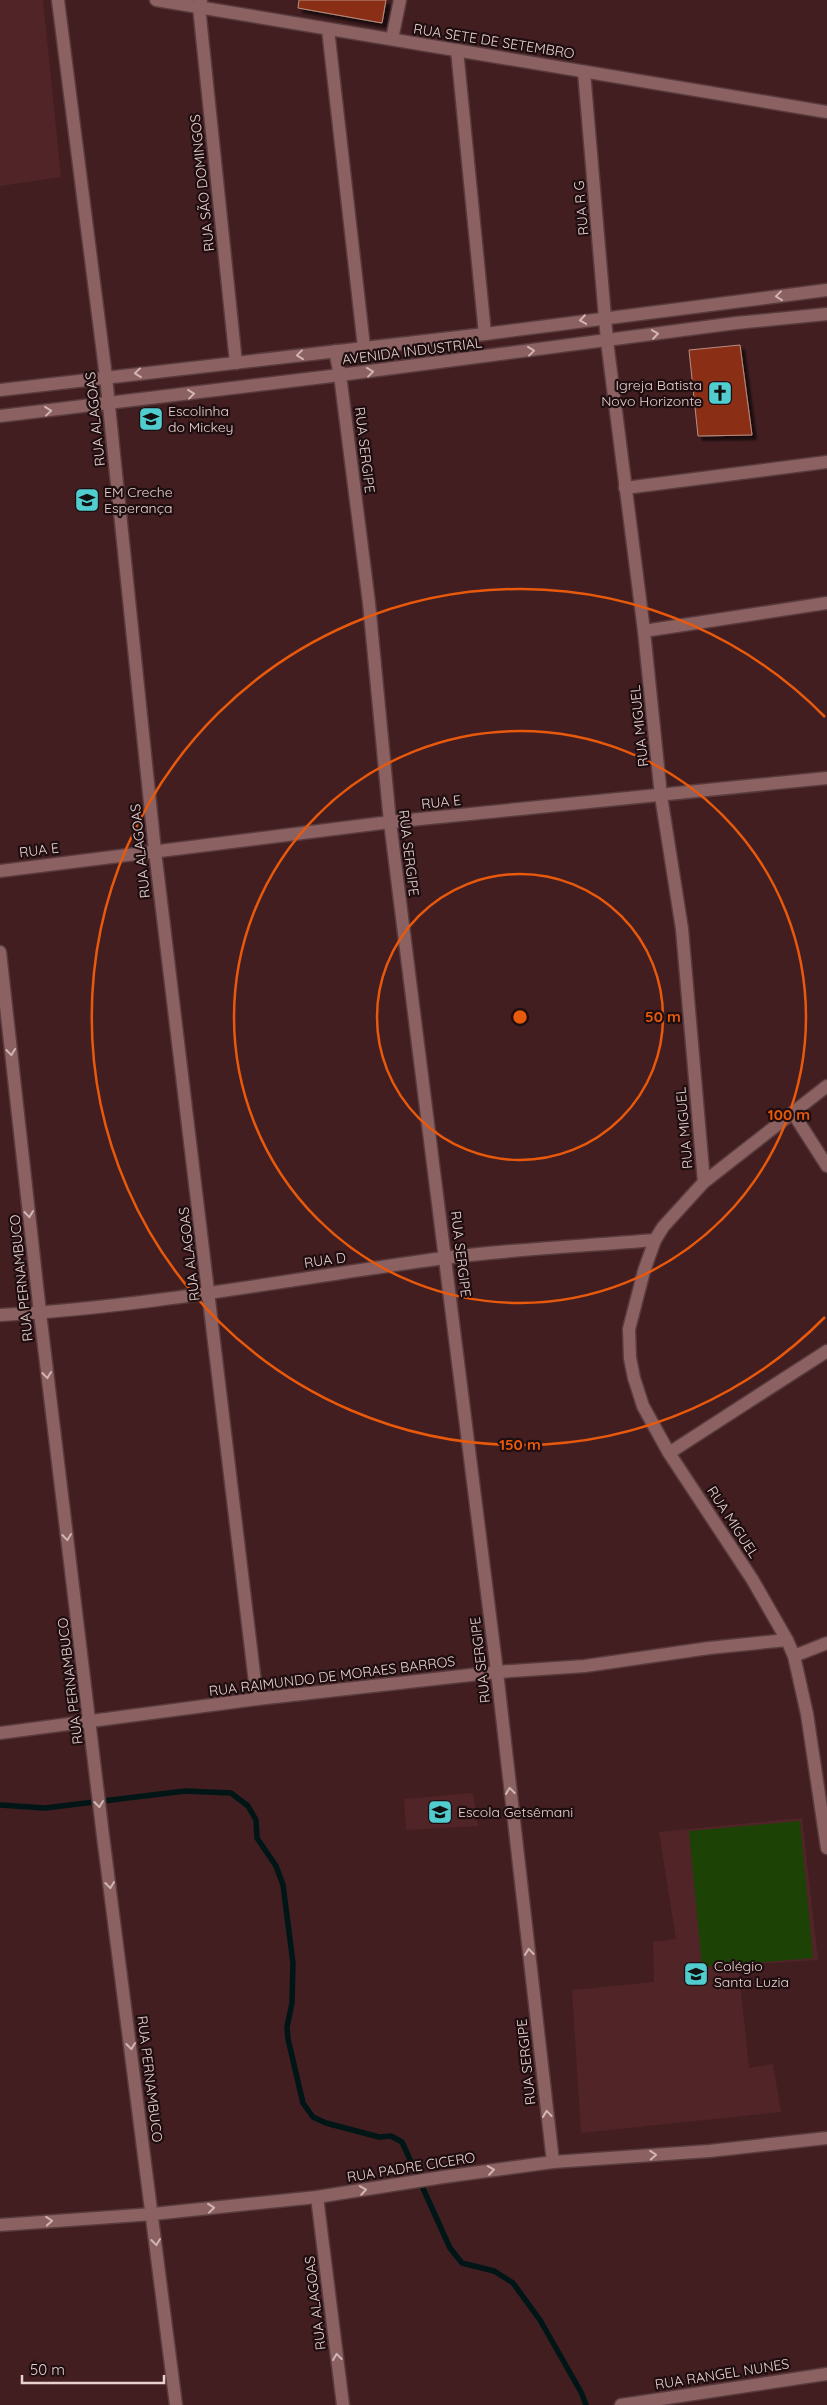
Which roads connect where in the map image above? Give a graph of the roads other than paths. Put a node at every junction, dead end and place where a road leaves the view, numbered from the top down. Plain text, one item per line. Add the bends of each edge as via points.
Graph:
1 (58, 0) edge
2 (156, 0) edge
3 (400, 0) edge
4 (200, 4) edge
5 (328, 29) junction
6 (392, 40) junction
7 (457, 50) junction
8 (584, 72) junction
9 (827, 112) edge
10 (827, 290) edge
11 (827, 314) edge
12 (606, 317) junction
13 (486, 334) junction
14 (607, 341) junction
15 (364, 347) junction
16 (334, 351) junction
17 (236, 363) junction
18 (340, 376) junction
19 (106, 377) junction
20 (0, 390) edge
21 (108, 404) junction
22 (0, 416) edge
23 (827, 462) edge
24 (625, 488) junction
25 (827, 603) edge
26 (644, 631) junction
27 (827, 778) edge
28 (661, 796) junction
29 (390, 822) junction
30 (155, 851) junction
31 (0, 870) edge
32 (0, 952) edge
33 (827, 1086) edge
34 (793, 1113) junction
35 (827, 1166) edge
36 (704, 1182) junction
37 (655, 1240) junction
38 (446, 1258) junction
39 (209, 1292) junction
40 (40, 1313) junction
41 (0, 1315) edge
42 (827, 1351) edge
43 (670, 1453) junction
44 (787, 1640) junction
45 (827, 1643) edge
46 (794, 1656) junction
47 (497, 1672) junction
48 (257, 1699) junction
49 (90, 1721) junction
50 (0, 1732) edge
51 (827, 1848) edge
52 (827, 2138) edge
53 (552, 2162) junction
54 (317, 2197) junction
55 (153, 2214) junction
56 (0, 2225) edge
57 (827, 2374) edge
58 (176, 2405) edge
59 (343, 2405) edge
60 (621, 2405) edge

1 - 19 street, RUA ALAGOAS
2 - 4 street, RUA SETE DE SETEMBRO
3 - 6 street
4 - 5 street, RUA SETE DE SETEMBRO
4 - 17 street, RUA SÃO DOMINGOS
5 - 6 street, RUA SETE DE SETEMBRO
5 - 15 street
6 - 7 street, RUA SETE DE SETEMBRO
7 - 8 street, RUA SETE DE SETEMBRO
7 - 13 street
8 - 9 street, RUA SETE DE SETEMBRO
8 - 12 street, RUA R G
10 -> 12 street, AVENIDA INDUSTRIAL
14 -> 11 street, AVENIDA INDUSTRIAL
12 -> 13 street, AVENIDA INDUSTRIAL
12 - 14 street, RUA R G
13 - 15 street, AVENIDA INDUSTRIAL
18 -> 14 street, AVENIDA INDUSTRIAL
14 - 24 street, RUA MIGUEL
15 - 16 street, AVENIDA INDUSTRIAL
16 -> 17 street, AVENIDA INDUSTRIAL
16 - 18 street, RUA SERGIPE
17 -> 19 street, AVENIDA INDUSTRIAL
21 -> 18 street, AVENIDA INDUSTRIAL
18 - 29 street, RUA SERGIPE via 369,603
19 - 20 street, AVENIDA INDUSTRIAL
19 - 21 street, RUA ALAGOAS
22 -> 21 street, AVENIDA INDUSTRIAL
21 - 30 street, RUA ALAGOAS
23 - 24 street
24 - 26 street, RUA MIGUEL
25 - 26 street
26 - 28 street, RUA MIGUEL
27 - 28 street, RUA E
28 - 29 street, RUA E
28 - 36 street, RUA MIGUEL via 682,929
29 - 30 street, RUA E
29 - 38 street, RUA SERGIPE
30 - 31 street, RUA E
30 - 39 street, RUA ALAGOAS
32 -> 40 street, RUA PERNAMBUCO
33 - 34 street
34 - 35 street
34 - 36 street
36 - 37 street, RUA MIGUEL via 676,1211
37 - 38 street, RUA D
37 - 43 street, RUA MIGUEL via 629,1329 630,1358 643,1406
38 - 39 street, RUA D
38 - 47 street, RUA SERGIPE
39 - 40 street, RUA D
39 - 48 street, RUA ALAGOAS
40 - 41 street, RUA D
40 -> 49 street, RUA PERNAMBUCO
42 - 43 street
43 - 44 street, RUA MIGUEL via 752,1579
44 - 46 street, RUA MIGUEL
44 - 47 street, RUA RAIMUNDO DE MORAES BARROS via 585,1666
45 - 46 street
46 - 51 street, RUA MIGUEL via 807,1714
47 - 48 street, RUA RAIMUNDO DE MORAES BARROS
53 -> 47 street, RUA SERGIPE
48 - 49 street, RUA RAIMUNDO DE MORAES BARROS
49 - 50 street, RUA RAIMUNDO DE MORAES BARROS
49 -> 55 street, RUA PERNAMBUCO
53 -> 52 street, RUA PADRE CICERO via 708,2151
54 -> 53 street, RUA PADRE CICERO
55 -> 54 street, RUA PADRE CICERO
59 -> 54 street, RUA ALAGOAS
56 -> 55 street, RUA PADRE CICERO
55 -> 58 street, RUA PERNAMBUCO
57 - 60 street, RUA RANGEL NUNES

